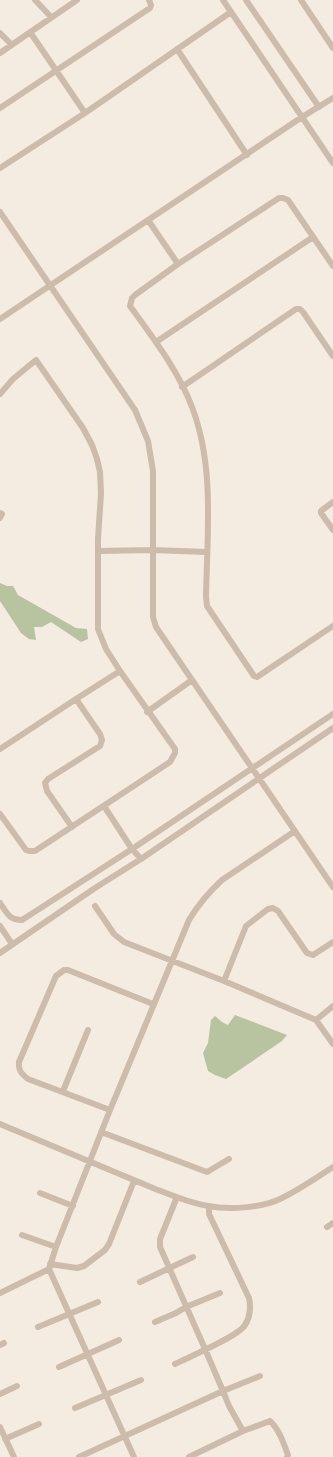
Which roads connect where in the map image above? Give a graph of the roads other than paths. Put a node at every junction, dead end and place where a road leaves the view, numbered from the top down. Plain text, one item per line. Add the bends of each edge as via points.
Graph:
1 (35, 0) edge
2 (77, 0) edge
3 (149, 0) edge
4 (223, 0) edge
5 (246, 0) edge
6 (301, 0) edge
7 (231, 12) junction
8 (51, 17) junction
9 (30, 32) junction
10 (0, 33) edge
11 (12, 45) junction
12 (333, 48) edge
13 (177, 49) junction
14 (0, 53) edge
15 (57, 71) junction
16 (333, 98) edge
17 (319, 107) junction
18 (0, 108) edge
19 (85, 113) junction
20 (302, 117) junction
21 (247, 154) junction
22 (333, 163) edge
23 (0, 168) edge
24 (0, 212) edge
25 (148, 220) junction
26 (312, 237) junction
27 (178, 264) junction
28 (333, 266) edge
29 (51, 286) junction
30 (0, 319) edge
31 (156, 342) junction
32 (333, 356) edge
33 (182, 387) junction
34 (0, 394) edge
35 (333, 502) edge
36 (0, 512) edge
37 (0, 518) edge
38 (333, 530) edge
39 (153, 550) junction
40 (98, 551) junction
41 (206, 552) junction
42 (333, 626) edge
43 (120, 672) junction
44 (192, 680) junction
45 (76, 699) junction
46 (147, 712) junction
47 (333, 714) edge
48 (333, 728) edge
49 (0, 749) edge
50 (252, 769) junction
51 (259, 778) junction
52 (104, 806) junction
53 (0, 814) edge
54 (72, 827) junction
55 (295, 831) junction
56 (132, 849) junction
57 (140, 859) junction
58 (330, 878) edge
59 (333, 888) edge
60 (0, 903) edge
61 (95, 906) dead end
62 (0, 926) edge
63 (333, 942) edge
64 (12, 944) junction
65 (0, 953) edge
66 (172, 961) junction
67 (224, 981) junction
68 (153, 1004) junction
69 (333, 1006) edge
70 (316, 1020) junction
71 (88, 1030) dead end
72 (333, 1044) edge
73 (63, 1091) junction
74 (110, 1110) junction
75 (0, 1124) edge
76 (101, 1132) junction
77 (229, 1159) dead end
78 (90, 1162) junction
79 (333, 1167) edge
80 (134, 1181) junction
81 (40, 1193) dead end
82 (177, 1198) junction
83 (73, 1206) junction
84 (209, 1206) junction
85 (333, 1223) edge
86 (327, 1227) dead end
87 (22, 1235) dead end
88 (56, 1247) junction
89 (193, 1257) dead end
90 (49, 1266) junction
91 (168, 1268) junction
92 (140, 1282) dead end
93 (0, 1292) edge
94 (220, 1293) dead end
95 (98, 1302) dead end
96 (186, 1307) junction
97 (69, 1314) junction
98 (155, 1322) dead end
99 (38, 1327) dead end
100 (119, 1340) dead end
101 (205, 1349) junction
102 (88, 1354) junction
103 (175, 1364) dead end
104 (59, 1367) dead end
105 (260, 1376) dead end
106 (140, 1380) dead end
107 (17, 1386) dead end
108 (223, 1391) junction
109 (0, 1394) edge
110 (107, 1394) junction
111 (75, 1408) dead end
112 (39, 1424) dead end
113 (0, 1427) edge
114 (242, 1431) junction
115 (125, 1436) junction
116 (6, 1439) junction
117 (14, 1457) edge
118 (79, 1457) edge
119 (134, 1457) edge
120 (189, 1457) edge
121 (287, 1457) edge

1 - 8 street
2 - 8 street
3 - 15 street via 150,8
4 - 7 street
5 - 17 street
6 - 12 street
7 - 13 street
7 - 20 street
8 - 9 street
9 - 11 street
9 - 15 street
10 - 11 street
11 - 14 street
13 - 19 street
13 - 21 street
15 - 18 street
15 - 19 street
16 - 17 street
17 - 20 street
19 - 23 street
20 - 21 street
20 - 22 street
21 - 25 street
24 - 29 street
25 - 27 street
25 - 29 street
26 - 27 street via 288,200 279,198
26 - 28 street
26 - 31 street
27 - 31 street via 135,295 131,301 130,306
29 - 30 street
29 - 39 street via 135,410 143,426 153,471
31 - 33 street
32 - 33 street via 300,309
33 - 41 street via 194,414 206,462
34 - 40 street via 36,360 83,428 92,445 100,472
35 - 38 street via 321,511
36 - 37 street
39 - 40 street
39 - 41 street
39 - 44 street via 153,622
40 - 43 street via 98,629
41 - 42 street via 207,606 254,676 260,676
43 - 45 street
43 - 46 street
44 - 46 street
44 - 50 street
45 - 49 street
45 - 54 street via 100,734 100,746 45,783 47,791
46 - 52 street via 174,749 174,756 170,762
47 - 50 street
48 - 51 street
50 - 51 street
50 - 56 street
51 - 55 street
51 - 57 street
52 - 54 street
52 - 56 street
53 - 54 street via 23,847 29,851 35,851
55 - 58 street
55 - 66 street via 214,888 195,909
56 - 57 street
56 - 60 street via 22,920 15,920 9,916
57 - 64 street
58 - 59 street
61 - 66 street via 119,939
62 - 64 street
63 - 67 street via 310,955 278,910 268,909 245,928
64 - 65 street
66 - 67 street
66 - 68 street
67 - 70 street
68 - 73 street via 68,970 59,973 19,1062 19,1068 28,1079
68 - 74 street
69 - 70 street
70 - 72 street
71 - 73 street
73 - 74 street
74 - 76 street
75 - 78 street
76 - 77 street via 207,1172
76 - 78 street
78 - 80 street
78 - 83 street
79 - 84 street via 279,1199 253,1206
80 - 82 street
80 - 90 street via 105,1250 84,1266 77,1268
81 - 83 street
82 - 84 street
82 - 91 street via 160,1239 160,1247
83 - 88 street
84 - 101 street via 209,1214 250,1305 246,1325 242,1330
85 - 86 street
87 - 88 street
88 - 90 street
89 - 91 street
90 - 93 street
90 - 97 street
91 - 92 street
91 - 96 street
94 - 96 street
95 - 97 street
96 - 98 street
96 - 101 street
97 - 99 street
97 - 102 street
100 - 102 street
101 - 103 street
101 - 108 street
102 - 104 street
102 - 110 street
105 - 108 street
106 - 110 street
107 - 109 street
108 - 114 street
108 - 115 street
110 - 111 street
110 - 115 street
112 - 116 street
113 - 116 street
114 - 120 street
114 - 121 street via 270,1422 277,1430
115 - 118 street
115 - 119 street
116 - 117 street

